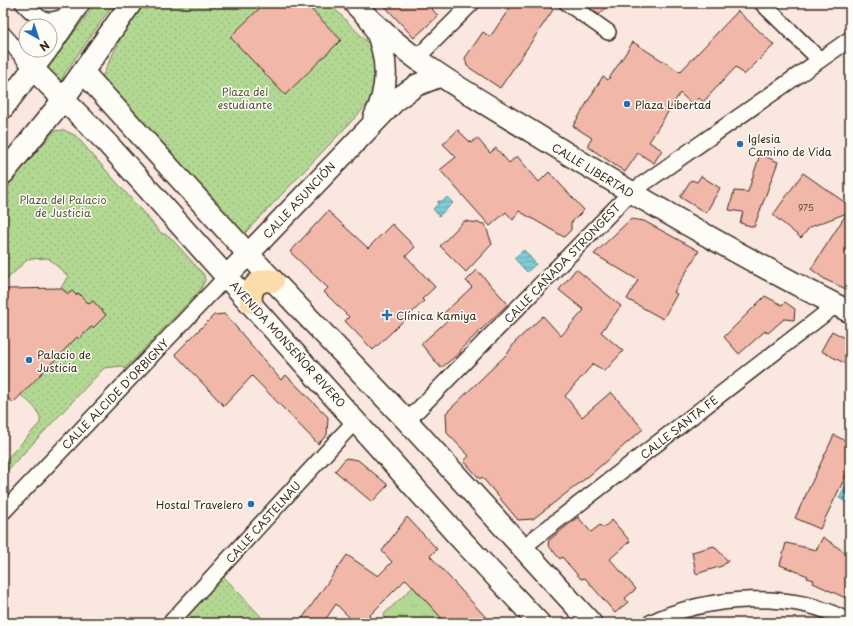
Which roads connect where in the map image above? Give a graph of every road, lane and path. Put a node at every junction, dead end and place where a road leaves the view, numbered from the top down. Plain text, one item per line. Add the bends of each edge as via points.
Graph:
1 (23, 3) edge
2 (131, 3) edge
3 (354, 3) edge
4 (472, 3) edge
5 (567, 3) edge
6 (762, 3) edge
7 (77, 6) edge
8 (35, 18) edge
9 (58, 19) edge
10 (374, 24) junction
11 (608, 32) dead end
12 (3, 34) edge
13 (58, 34) edge
14 (850, 39) edge
15 (18, 43) edge
16 (27, 58) edge
17 (41, 58) edge
18 (416, 59) junction
19 (820, 60) junction
20 (33, 69) junction
21 (83, 72) junction
22 (440, 76) junction
23 (63, 100) junction
24 (3, 108) edge
25 (371, 124) junction
26 (3, 174) edge
27 (630, 193) junction
28 (248, 254) junction
29 (226, 276) junction
30 (273, 281) junction
31 (250, 302) junction
32 (843, 309) edge
33 (356, 420) junction
34 (407, 421) junction
35 (3, 512) edge
36 (522, 548) junction
37 (586, 620) edge
38 (170, 623) edge
39 (539, 623) edge
40 (650, 623) edge
41 (850, 623) edge

1 - 8 street
2 - 21 main road
3 - 10 main road, CALLE LIBERTAD
4 - 18 street
5 - 11 street
6 - 19 street
7 - 9 street
7 - 13 main road
10 - 18 main road, CALLE LIBERTAD
10 - 25 main road, CALLE ASUNCIÓN via 381,41 386,69 383,98
12 - 15 street
14 - 19 street, CALLE CAÑADA STRONGEST
16 - 20 street
17 - 20 main road
18 - 22 main road, CALLE LIBERTAD
19 - 27 street, CALLE CAÑADA STRONGEST
20 - 23 main road, AVENIDA MONSEÑOR RIVERO
20 - 24 main road
21 - 23 main road
21 - 28 main road
22 - 25 main road, CALLE ASUNCIÓN via 410,89
22 - 27 main road, CALLE LIBERTAD
23 - 26 main road
23 - 29 main road, AVENIDA MONSEÑOR RIVERO via 107,143
25 - 28 main road, CALLE ASUNCIÓN
27 - 32 main road, CALLE LIBERTAD
27 - 34 street, CALLE CAÑADA STRONGEST
28 - 29 main road, CALLE ASUNCIÓN
28 - 30 main road
29 - 31 main road, AVENIDA MONSEÑOR RIVERO
29 - 35 street, CALLE ALCIDE D'ORBIGNY
30 - 31 main road via 258,283 251,291
30 - 34 main road
31 - 33 main road, AVENIDA MONSEÑOR RIVERO
32 - 36 street, CALLE SANTA FE
33 - 38 street, CALLE CASTELNAU
33 - 39 main road, AVENIDA MONSEÑOR RIVERO
34 - 36 main road
36 - 37 main road
40 - 41 street via 705,604 758,600 791,602 813,607

